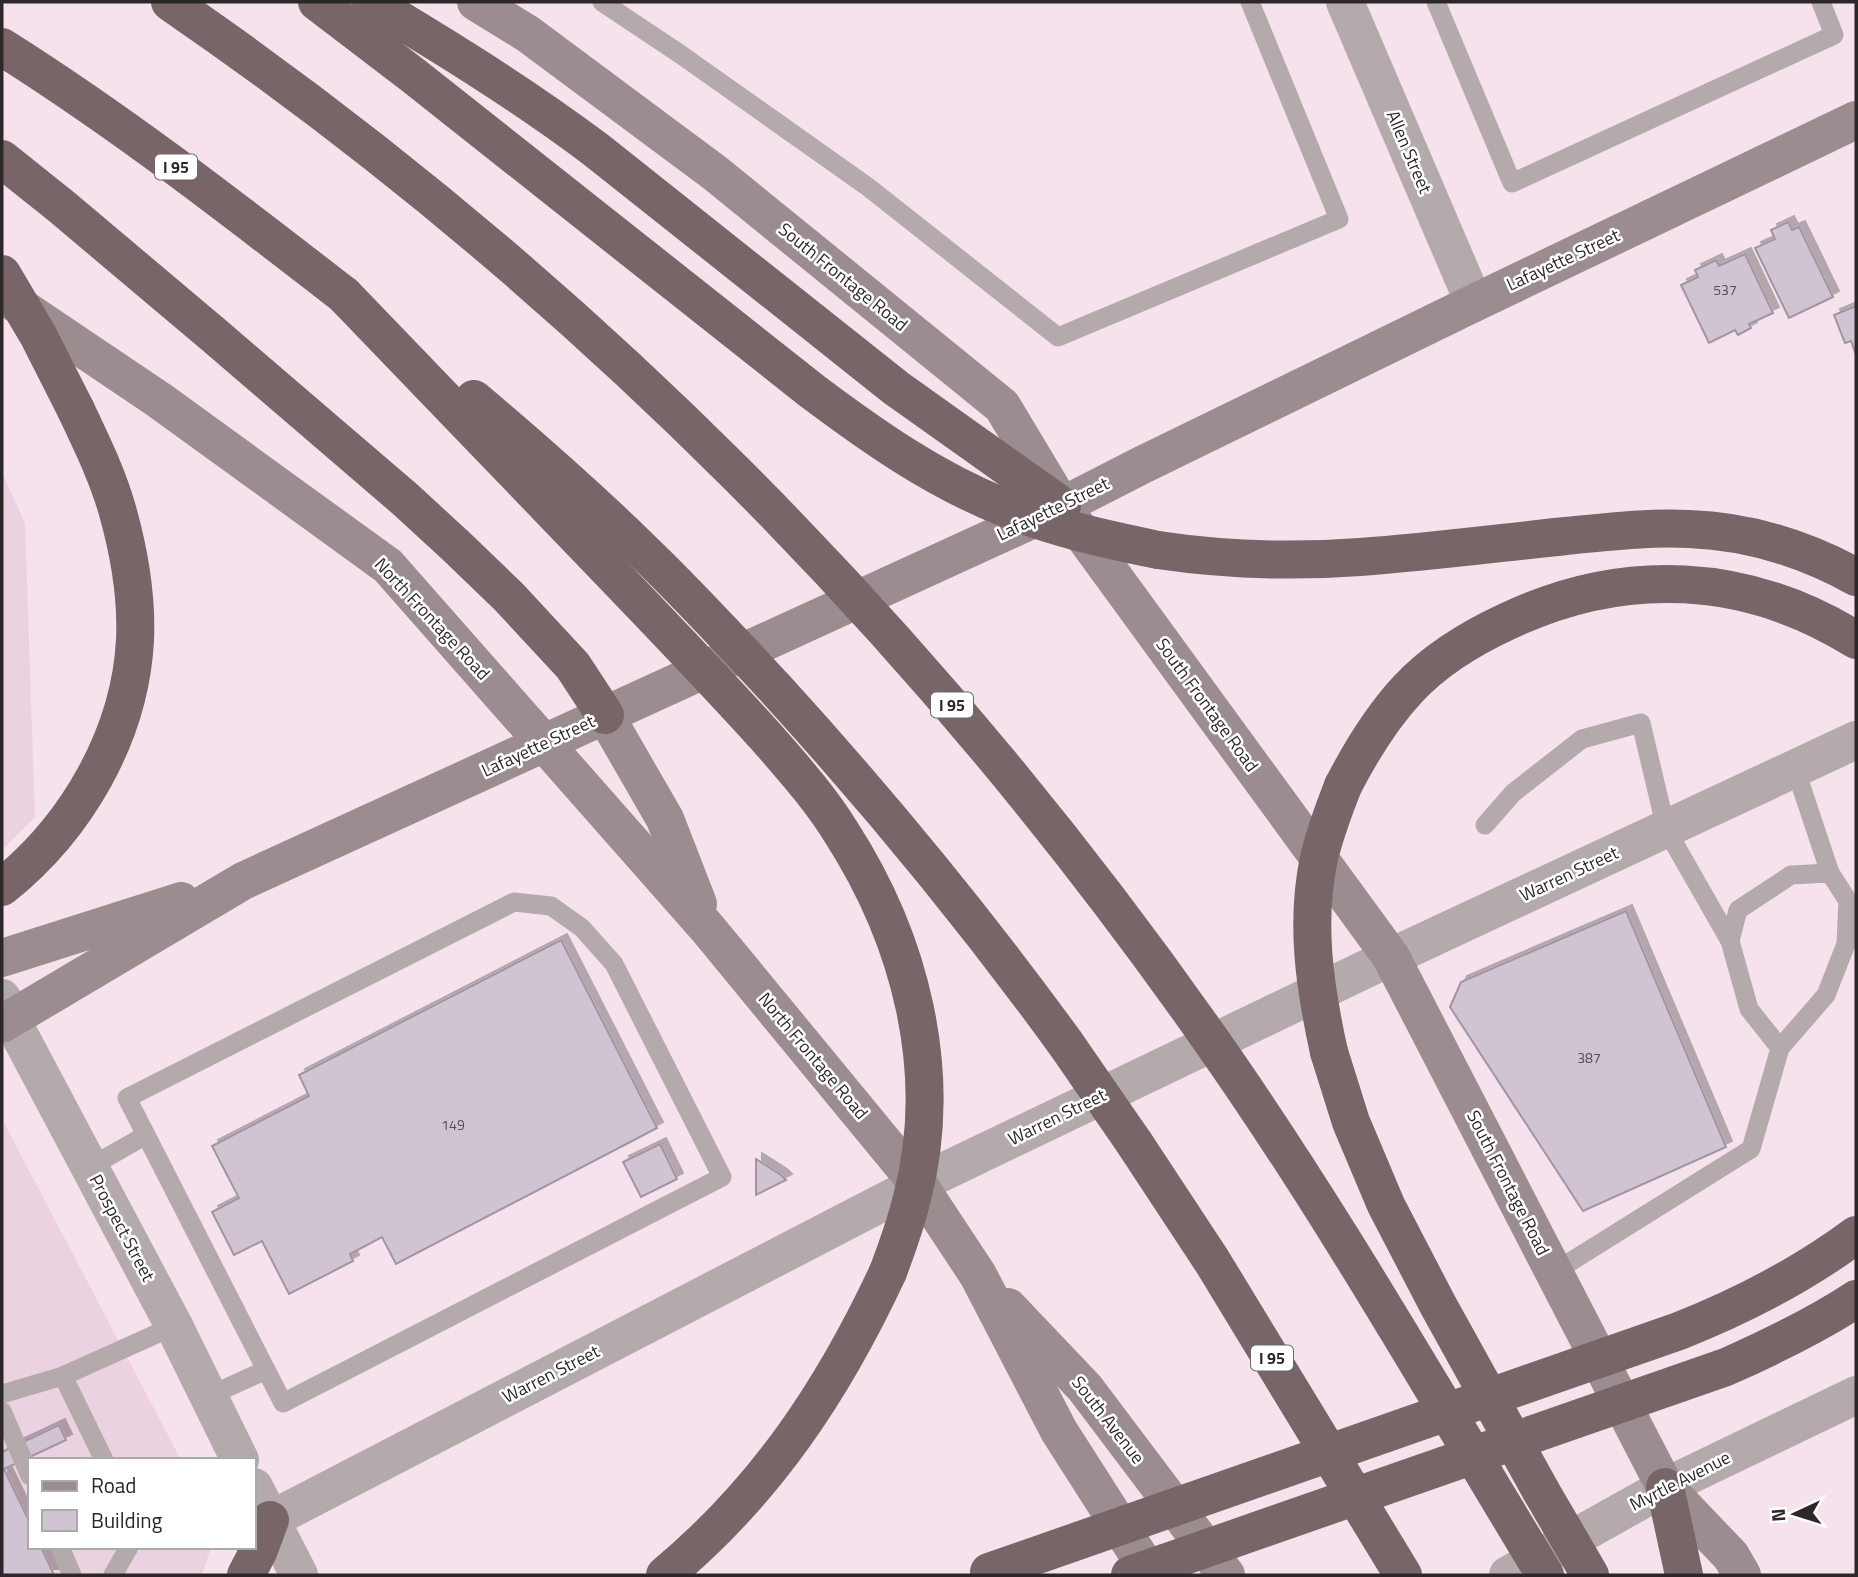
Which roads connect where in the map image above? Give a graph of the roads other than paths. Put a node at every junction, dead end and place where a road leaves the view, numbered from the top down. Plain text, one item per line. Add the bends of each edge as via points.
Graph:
1 (170, 2) edge
2 (317, 2) edge
3 (370, 2) edge
4 (475, 2) edge
5 (602, 2) edge
6 (1250, 2) edge
7 (1345, 2) edge
8 (1436, 2) edge
9 (1821, 2) edge
10 (2, 47) edge
11 (1856, 120) edge
12 (2, 159) edge
13 (2, 274) edge
14 (2, 294) edge
15 (344, 295) junction
16 (1474, 303) junction
17 (1062, 506) junction
18 (1856, 577) edge
19 (1856, 640) edge
20 (605, 715) junction
21 (1856, 740) edge
22 (545, 743) junction
23 (1795, 768) junction
24 (1485, 825) dead end
25 (1666, 829) junction
26 (1830, 873) junction
27 (243, 881) junction
28 (2, 887) edge
29 (708, 929) junction
30 (1730, 941) junction
31 (1391, 957) junction
32 (2, 958) edge
33 (5, 1014) edge
34 (1780, 1048) junction
35 (146, 1135) junction
36 (90, 1167) junction
37 (918, 1184) junction
38 (1856, 1235) edge
39 (1554, 1272) junction
40 (978, 1275) junction
41 (1856, 1299) edge
42 (174, 1326) junction
43 (265, 1370) junction
44 (63, 1376) junction
45 (2, 1394) edge
46 (1856, 1395) edge
47 (209, 1396) junction
48 (2, 1411) edge
49 (103, 1458) edge
50 (239, 1458) edge
51 (28, 1471) edge
52 (1665, 1487) junction
53 (262, 1504) edge
54 (61, 1549) edge
55 (128, 1549) edge
56 (984, 1574) edge
57 (72, 1575) edge
58 (113, 1575) edge
59 (246, 1575) edge
60 (299, 1575) edge
61 (665, 1575) edge
62 (1130, 1575) edge
63 (1151, 1575) edge
64 (1226, 1575) edge
65 (1403, 1575) edge
66 (1508, 1575) edge
67 (1545, 1575) edge
68 (1590, 1575) edge
69 (1684, 1575) edge
70 (1742, 1575) edge

1 - 67 highway, I 95, bridge via 414,184 611,353 841,580 971,727 1131,929 1246,1091 1383,1306
2 - 18 highway, bridge via 812,391 939,477 1003,507 1077,532 1158,550 1234,559 1316,560 1615,531 1689,529 1798,550
3 - 17 highway via 549,114 896,388
4 - 17 main road, South Frontage Road via 528,34 715,173 1002,406
5 - 6 lane via 868,187 1058,337 1339,219
7 - 16 street, Allen Street
8 - 9 lane via 1512,183 1834,35
10 - 15 highway, I 95 via 125,130
11 - 16 main road, Lafayette Street
12 - 20 highway via 356,456 456,546 573,666
13 - 28 highway, bridge via 38,335 108,483 125,540 135,640 124,704 88,790 52,840
14 - 22 main road, North Frontage Road via 159,400 388,566
15 - 61 highway, bridge via 740,708 813,792 860,862 905,968 922,1039 920,1155 913,1196 888,1272 855,1340 788,1446 728,1516
15 - 65 highway, I 95, bridge via 550,464 645,552 825,744 906,840 990,944 1135,1144
16 - 17 main road, Lafayette Street
17 - 20 main road, Lafayette Street
17 - 31 main road, South Frontage Road
19 - 68 highway, bridge via 1807,613 1716,586 1621,586 1548,604 1458,646 1408,688 1360,752 1343,786 1319,858 1311,932 1313,966 1329,1052 1352,1122 1386,1205 1438,1305
20 - 22 main road, Lafayette Street
20 - 29 main road, North Frontage Road via 665,819
21 - 23 street, Warren Street
22 - 27 main road, Lafayette Street
22 - 29 main road, North Frontage Road
23 - 25 street, Warren Street
23 - 26 lane
24 - 25 lane via 1513,793 1582,739 1641,723
25 - 30 lane
25 - 31 street, Warren Street
26 - 30 lane via 1791,875 1738,910
26 - 34 lane via 1848,901 1846,944 1826,995
27 - 32 main road, Lafayette Street
27 - 33 main road, Lafayette Street
29 - 37 main road, North Frontage Road
30 - 34 lane via 1749,1009
31 - 37 street, Warren Street
31 - 39 main road, South Frontage Road
33 - 36 street, Prospect Street
34 - 39 lane via 1751,1149
35 - 36 lane
35 - 43 lane
35 - 43 lane via 128,1098 513,902 551,906 582,928 614,964 722,1177 283,1403
36 - 42 street, Prospect Street
37 - 40 main road, South Avenue
37 - 53 street, Warren Street
38 - 56 highway, bridge via 1785,1281 1679,1331
39 - 52 main road, South Frontage Road
40 - 63 main road, South Avenue via 1059,1431
40 - 64 main road, South Avenue via 1085,1388
41 - 62 highway, bridge via 1789,1338 1697,1378
42 - 44 lane
42 - 47 street, Prospect Street
43 - 47 lane
44 - 45 lane
44 - 49 lane
46 - 52 street, Myrtle Avenue
47 - 50 street, Prospect Street
48 - 51 lane
52 - 66 street, Myrtle Avenue
52 - 69 highway
52 - 70 main road, South Frontage Road via 1731,1556
53 - 59 highway via 258,1552
53 - 60 street
54 - 57 lane
55 - 58 lane

